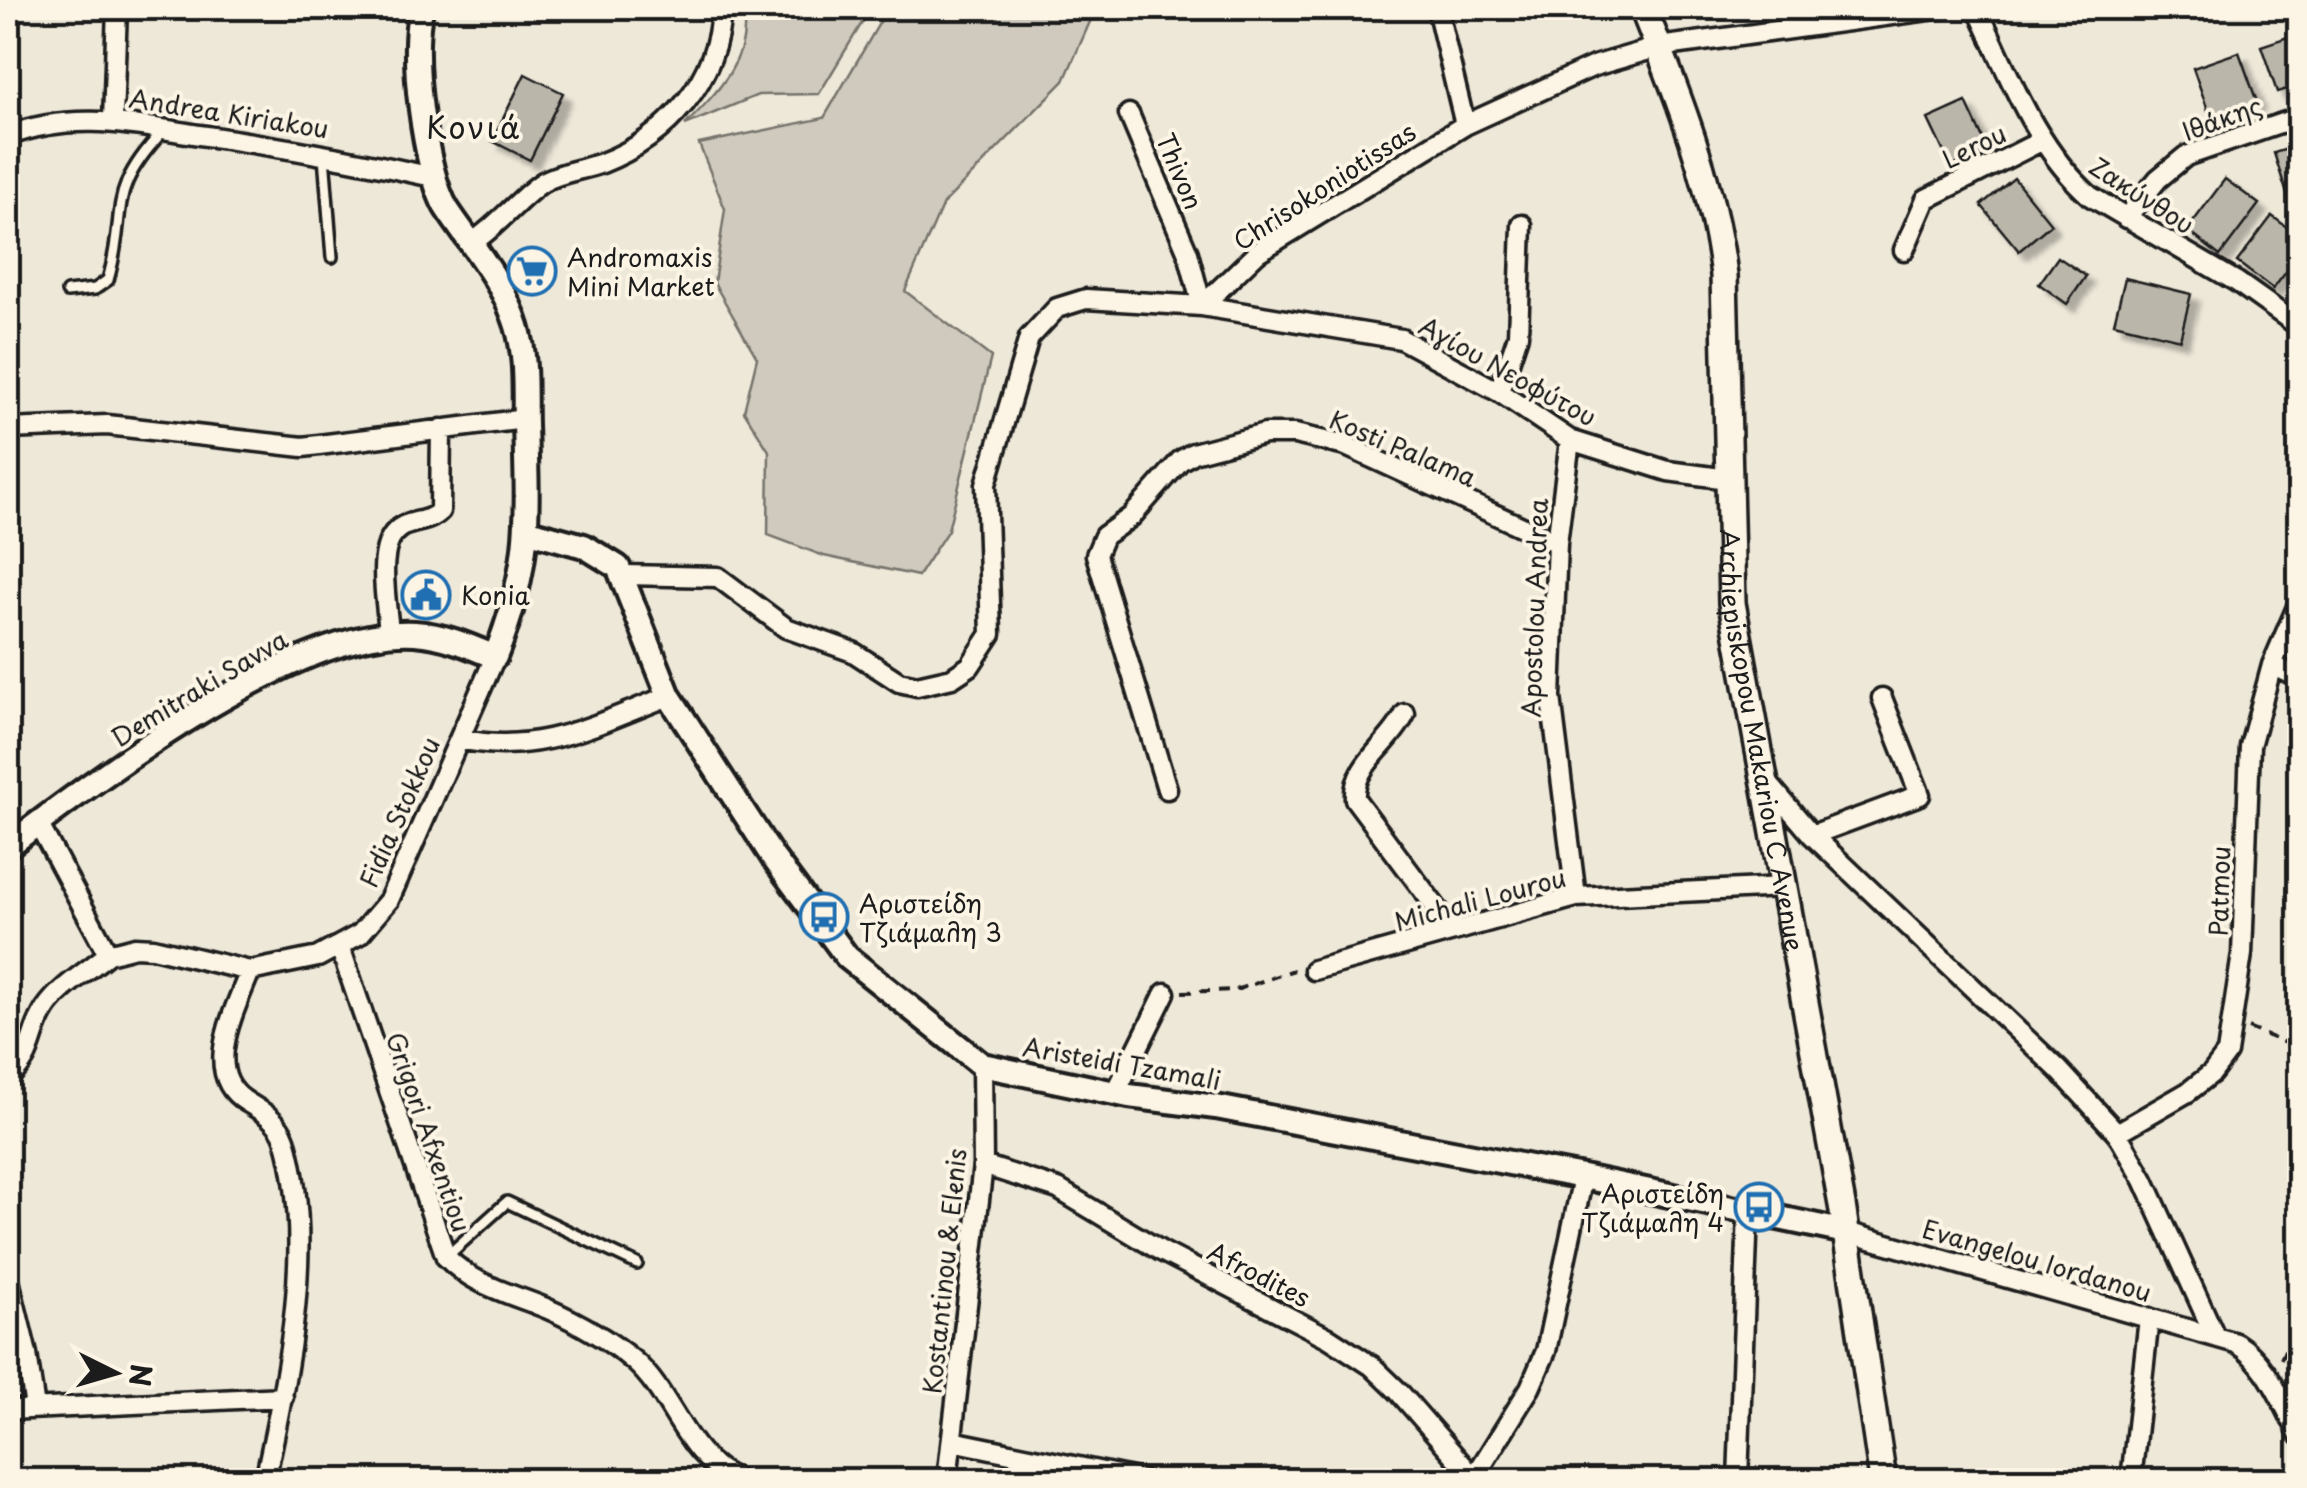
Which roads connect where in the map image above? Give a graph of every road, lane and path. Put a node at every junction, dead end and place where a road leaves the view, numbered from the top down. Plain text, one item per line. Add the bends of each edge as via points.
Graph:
1 (117, 8) edge
2 (422, 8) edge
3 (721, 8) edge
4 (1437, 8) edge
5 (1642, 8) edge
6 (1943, 8) edge
7 (1977, 8) edge
8 (1659, 47) junction
9 (8, 114) edge
10 (1129, 114) dead end
11 (2300, 117) edge
12 (113, 120) junction
13 (1465, 125) junction
14 (164, 130) junction
15 (12, 135) edge
16 (2041, 141) junction
17 (324, 153) junction
18 (434, 177) junction
19 (2126, 218) junction
20 (1522, 225) dead end
21 (473, 242) junction
22 (1904, 250) dead end
23 (332, 257) dead end
24 (67, 292) dead end
25 (1202, 306) junction
26 (2300, 327) edge
27 (1499, 392) junction
28 (525, 419) junction
29 (8, 429) edge
30 (442, 429) junction
31 (1570, 440) junction
32 (1728, 478) junction
33 (529, 531) junction
34 (1556, 543) junction
35 (624, 576) junction
36 (2300, 600) edge
37 (389, 634) junction
38 (495, 657) junction
39 (2272, 665) junction
40 (2300, 678) edge
41 (669, 696) junction
42 (1882, 698) dead end
43 (1405, 714) dead end
44 (460, 739) junction
45 (1761, 774) junction
46 (1167, 789) dead end
47 (38, 823) junction
48 (1812, 835) junction
49 (8, 846) edge
50 (1782, 888) junction
51 (1576, 897) junction
52 (1453, 930) junction
53 (340, 947) junction
54 (108, 954) junction
55 (1314, 970) joint
56 (250, 971) junction
57 (1164, 993) joint
58 (2235, 1023) junction
59 (2300, 1049) edge
60 (982, 1066) junction
61 (8, 1078) edge
62 (1114, 1094) junction
63 (2117, 1133) junction
64 (982, 1164) junction
65 (1583, 1176) junction
66 (1748, 1212) junction
67 (1846, 1232) junction
68 (446, 1258) junction
69 (638, 1264) dead end
70 (8, 1276) edge
71 (2149, 1318) junction
72 (2300, 1318) edge
73 (2214, 1334) junction
74 (2271, 1383) junction
75 (283, 1397) junction
76 (35, 1408) junction
77 (8, 1410) edge
78 (2300, 1436) edge
79 (952, 1440) junction
80 (1475, 1479) edge
81 (265, 1480) edge
82 (740, 1480) edge
83 (947, 1480) edge
84 (1142, 1480) edge
85 (1738, 1480) edge
86 (1883, 1480) edge
87 (2131, 1480) edge

1 - 12 street
2 - 18 street via 416,48
3 - 21 street via 715,49 680,110 620,155 543,182
4 - 13 street
5 - 8 main road, Archiepiskopou Makariou C Avenue
6 - 8 street, Chrisokoniotissas
7 - 16 street, Ζακύνθου
8 - 13 street, Chrisokoniotissas via 1594,66
8 - 32 main road, Archiepiskopou Makariou C Avenue via 1718,228
9 - 15 street
10 - 25 street, Thivon via 1188,254
11 - 19 street, Ιθάκης via 2186,156
12 - 14 street, Andrea Kiriakou
12 - 15 street, Andrea Kiriakou
13 - 25 street, Chrisokoniotissas via 1258,252
14 - 17 street, Andrea Kiriakou
14 - 24 lane via 127,174 118,198 108,280
16 - 19 street, Ζακύνθου via 2070,179
16 - 22 street, Lerou via 1926,199
17 - 18 street, Andrea Kiriakou
17 - 23 lane
18 - 21 street
19 - 26 street, Ζακύνθου via 2254,292
20 - 27 street via 1518,336
21 - 28 street via 517,324
25 - 27 street, Αγίου Νεοφύτου via 1401,338
25 - 35 street via 1086,299 1057,308 1029,338 986,484 991,634 970,666 952,678 917,686 899,682 852,652 786,628 718,577
27 - 31 street, Αγίου Νεοφύτου
28 - 30 street
28 - 33 street
29 - 30 street via 108,425 277,447
30 - 37 street via 440,511 401,527 386,547
31 - 32 street, Αγίου Νεοφύτου via 1668,471
31 - 34 street, Apostolou Andrea
32 - 45 main road, Archiepiskopou Makariou C Avenue via 1732,602
33 - 35 street via 584,546
33 - 38 street via 512,615
34 - 46 street, Kosti Palama via 1323,439 1265,434 1193,453 1104,536 1096,554
34 - 51 street, Apostolou Andrea via 1550,697
35 - 41 street, Aristeidi Tzamali
36 - 39 street, Patmou
37 - 38 street, Demitraki Savva via 434,636
37 - 47 street, Demitraki Savva via 293,660
38 - 44 street, Fidia Stokkou
39 - 40 street
39 - 58 street, Patmou via 2250,746
41 - 44 street via 532,745
41 - 60 street, Aristeidi Tzamali via 772,856 848,957
42 - 48 street via 1920,795
43 - 52 street via 1361,769 1355,799
44 - 53 street, Fidia Stokkou via 389,900
45 - 48 street
45 - 50 main road, Archiepiskopou Makariou C Avenue
47 - 49 street, Demitraki Savva
47 - 54 street
48 - 63 street
50 - 51 street, Michali Lourou
50 - 67 main road, Archiepiskopou Makariou C Avenue
51 - 52 street, Michali Lourou
52 - 55 street, Michali Lourou
53 - 56 street, Fidia Stokkou via 297,964
53 - 68 street, Grigori Afxentiou
54 - 56 street, Fidia Stokkou via 153,948
54 - 61 street via 44,1010 28,1058
55 - 57 path via 1290,970 1236,990
56 - 75 street via 222,1069 232,1091 284,1136 297,1301
57 - 62 street
58 - 59 path
58 - 63 street, Patmou via 2227,1053 2212,1073
60 - 62 street, Aristeidi Tzamali
60 - 64 street, Kostantinou & Elenis
62 - 65 street, Aristeidi Tzamali
63 - 73 street
64 - 79 street, Kostantinou & Elenis
64 - 80 street, Afrodites via 1058,1189 1161,1252 1329,1338 1400,1392
65 - 66 street, Aristeidi Tzamali
65 - 80 street via 1546,1351
66 - 67 street, Aristeidi Tzamali
66 - 85 street
67 - 71 street, Evangelou Iordanou
67 - 86 main road, Archiepiskopou Makariou C Avenue
68 - 69 lane via 507,1202
68 - 82 street, Grigori Afxentiou via 476,1281 588,1329 636,1363 698,1450 720,1472
70 - 76 street
71 - 73 street, Evangelou Iordanou
71 - 87 street
72 - 74 path
73 - 74 street, Evangelou Iordanou via 2253,1354
74 - 78 street, Evangelou Iordanou
75 - 76 street
75 - 81 street
76 - 77 street
79 - 83 street, Kostantinou & Elenis
79 - 84 street

